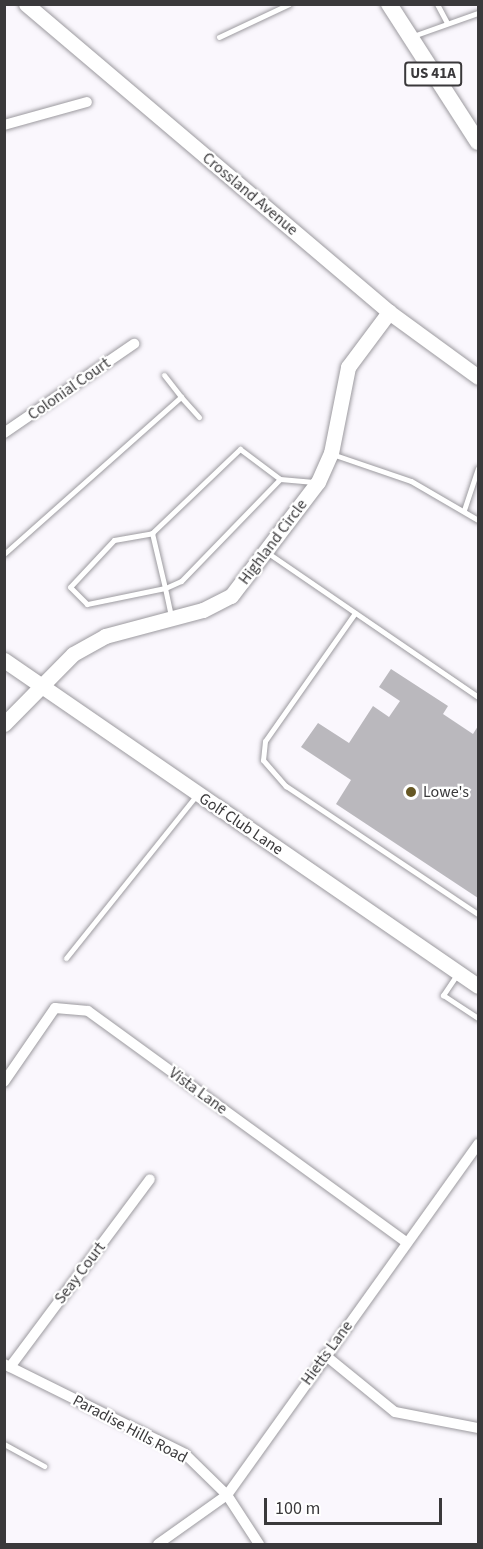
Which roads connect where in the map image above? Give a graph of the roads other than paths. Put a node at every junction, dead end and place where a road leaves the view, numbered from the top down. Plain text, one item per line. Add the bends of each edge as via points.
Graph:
1 (26, 4) edge
2 (289, 4) edge
3 (389, 4) edge
4 (437, 4) edge
5 (478, 4) edge
6 (478, 13) edge
7 (447, 23) junction
8 (219, 37) dead end
9 (409, 38) junction
10 (87, 102) dead end
11 (4, 125) edge
12 (478, 142) edge
13 (389, 312) junction
14 (134, 344) dead end
15 (164, 375) dead end
16 (478, 377) edge
17 (181, 397) junction
18 (199, 417) dead end
19 (4, 434) edge
20 (331, 453) junction
21 (478, 468) edge
22 (280, 479) junction
23 (318, 482) junction
24 (464, 510) junction
25 (478, 520) edge
26 (152, 533) junction
27 (268, 553) junction
28 (4, 554) edge
29 (165, 588) junction
30 (355, 613) junction
31 (172, 618) junction
32 (4, 660) edge
33 (37, 686) junction
34 (478, 697) edge
35 (4, 724) edge
36 (197, 795) junction
37 (478, 914) edge
38 (66, 958) dead end
39 (459, 972) junction
40 (478, 986) edge
41 (478, 1018) edge
42 (4, 1082) edge
43 (478, 1144) edge
44 (150, 1179) dead end
45 (407, 1243) junction
46 (325, 1355) junction
47 (7, 1366) edge
48 (478, 1428) edge
49 (4, 1444) edge
50 (44, 1466) dead end
51 (227, 1496) junction
52 (158, 1545) edge
53 (259, 1545) edge

1 - 13 street, Crossland Avenue
2 - 8 lane
3 - 9 main road, US 41A
4 - 7 lane
5 - 6 lane
6 - 7 lane
7 - 9 lane
9 - 12 main road, US 41A
10 - 11 street
13 - 16 street, Crossland Avenue
13 - 20 street, Highland Circle via 348,367
14 - 19 street, Colonial Court
15 - 17 lane
17 - 18 lane
17 - 28 lane
20 - 23 street, Highland Circle
20 - 24 lane via 411,481
21 - 24 lane
22 - 23 lane
22 - 26 lane via 240,449
22 - 29 lane via 226,539 181,581
23 - 27 street, Highland Circle
24 - 25 lane
26 - 29 lane
26 - 29 lane via 114,540 70,587 87,604
27 - 30 lane
27 - 31 street, Highland Circle via 231,596
29 - 31 lane
30 - 34 lane
30 - 37 lane via 265,741 263,760 286,786
31 - 33 street, Highland Circle via 105,636 73,654
32 - 33 street, Golf Club Lane
33 - 35 street, Highland Circle
33 - 36 street, Golf Club Lane
36 - 38 lane
36 - 39 street, Golf Club Lane
39 - 40 street, Golf Club Lane
39 - 41 lane via 443,995
42 - 45 street, Vista Lane via 55,1008 88,1011
43 - 45 street, Hietts Lane
44 - 47 street, Seay Court
45 - 46 street, Hietts Lane
46 - 48 street via 395,1412
46 - 51 street, Hietts Lane
47 - 51 street, Paradise Hills Road via 185,1454
49 - 50 lane
51 - 52 street, Hietts Lane
51 - 53 street, Paradise Hills Road

